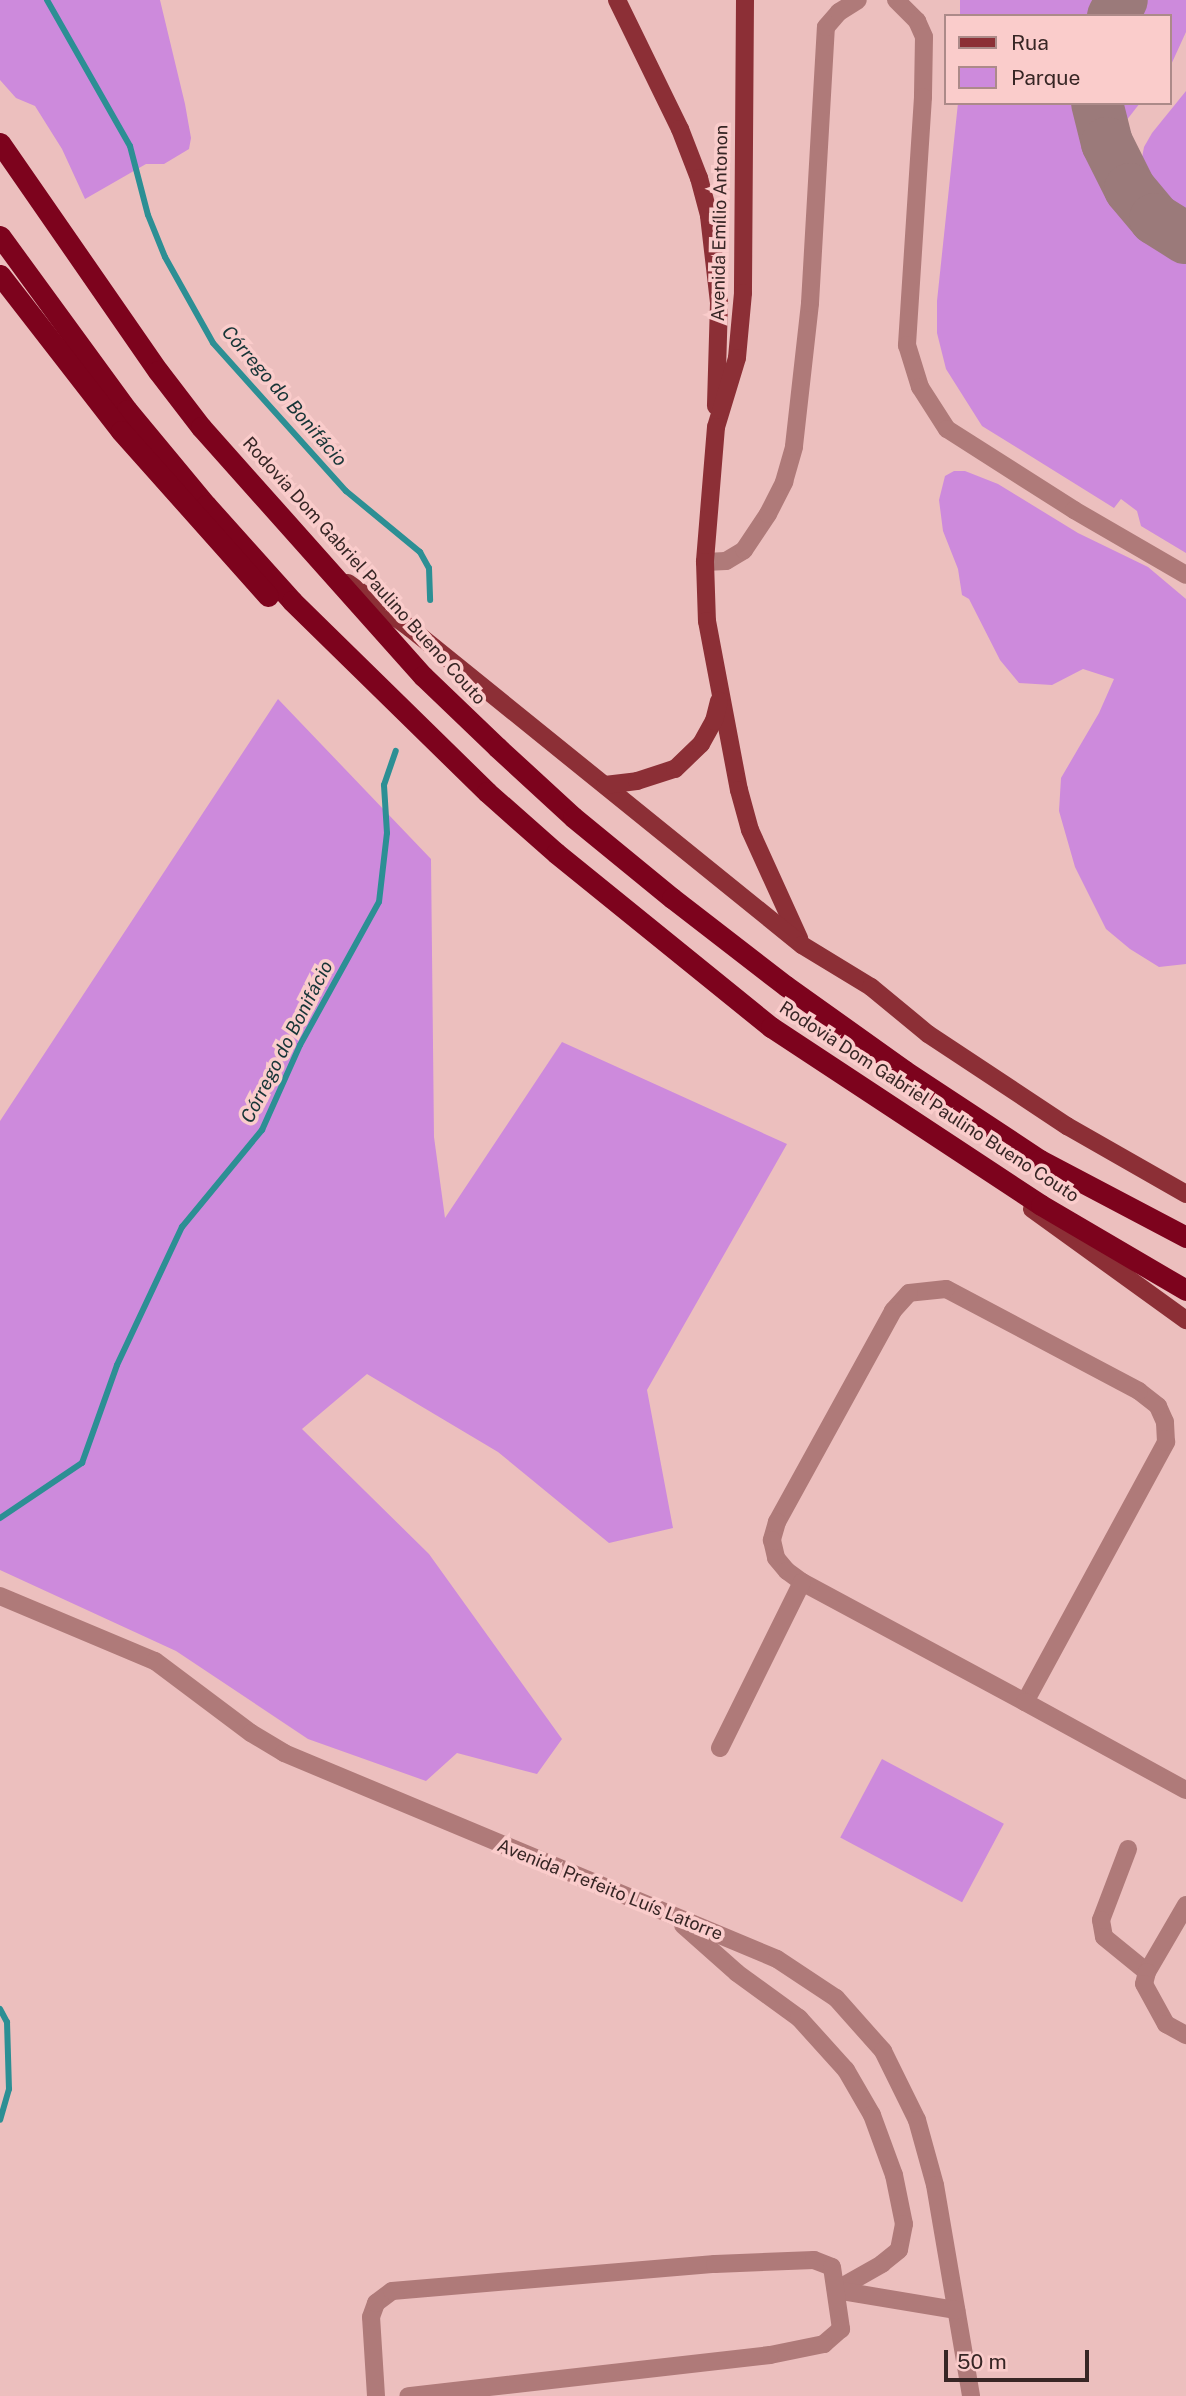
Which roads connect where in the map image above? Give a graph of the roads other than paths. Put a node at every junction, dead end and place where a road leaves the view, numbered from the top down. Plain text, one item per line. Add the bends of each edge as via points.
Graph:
1 (617, 0) edge
2 (745, 0) edge
3 (858, 0) edge
4 (896, 0) edge
5 (0, 143) edge
6 (0, 236) edge
7 (0, 275) edge
8 (716, 427) junction
9 (705, 562) junction
10 (331, 571) junction
11 (1186, 575) edge
12 (720, 694) junction
13 (605, 785) junction
14 (487, 793) junction
15 (802, 945) junction
16 (928, 1132) junction
17 (1186, 1194) edge
18 (1186, 1237) edge
19 (1186, 1290) edge
20 (1186, 1320) edge
21 (802, 1582) junction
22 (0, 1596) edge
23 (1025, 1702) junction
24 (720, 1748) dead end
25 (1186, 1790) edge
26 (1128, 1849) dead end
27 (1186, 1905) edge
28 (673, 1915) junction
29 (1147, 1972) junction
30 (1186, 2035) edge
31 (836, 2290) junction
32 (956, 2309) junction
33 (376, 2396) edge
34 (408, 2396) edge
35 (971, 2396) edge

1 - 8 main road via 680,129 709,216 719,303
2 - 8 main road, Avenida Emílio Antonon via 743,293 737,358
3 - 9 street via 826,27 810,303 794,446 784,482 744,550 726,561
4 - 11 street via 917,21 923,37 908,345 920,387 947,429
5 - 10 highway, Rodovia Dom Gabriel Paulino Bueno Couto via 201,427
6 - 14 highway, Rodovia Dom Gabriel Paulino Bueno Couto via 127,410 206,505 292,601
7 - 14 highway via 121,430 287,616
8 - 9 main road, Avenida Emílio Antonon
9 - 12 main road, Avenida Emílio Antonon via 707,621
10 - 13 main road via 410,628
10 - 18 highway, Rodovia Dom Gabriel Paulino Bueno Couto via 424,676 497,747 573,817 682,906 905,1071 1040,1160
12 - 13 main road via 714,721 701,744 675,769 637,782
12 - 15 main road, Avenida Emílio Antonon via 750,830
13 - 15 main road
14 - 16 highway, Rodovia Dom Gabriel Paulino Bueno Couto via 771,1027
15 - 17 main road via 871,987 928,1034 1067,1126
16 - 19 highway, Rodovia Dom Gabriel Paulino Bueno Couto
16 - 20 main road
21 - 23 street
21 - 23 street via 776,1558 772,1540 777,1522 893,1311 909,1293 946,1289 1139,1391 1158,1406 1166,1442
21 - 24 street
22 - 28 street, Avenida Prefeito Luís Latorre via 155,1661 284,1753
23 - 25 street
26 - 29 street via 1101,1920 1104,1937
27 - 29 street
28 - 31 street via 737,1973 799,2018 846,2070 872,2115 894,2175 904,2224 899,2249
28 - 32 street, Avenida Prefeito Luís Latorre via 777,1959 814,1982 857,2019 883,2051 917,2120 935,2185
29 - 30 street via 1148,1996 1166,2024
31 - 32 street
31 - 33 street via 832,2267 814,2260 392,2291 376,2303 371,2317
31 - 34 street via 841,2329 824,2344 769,2356
32 - 35 street, Avenida Prefeito Luís Latorre

